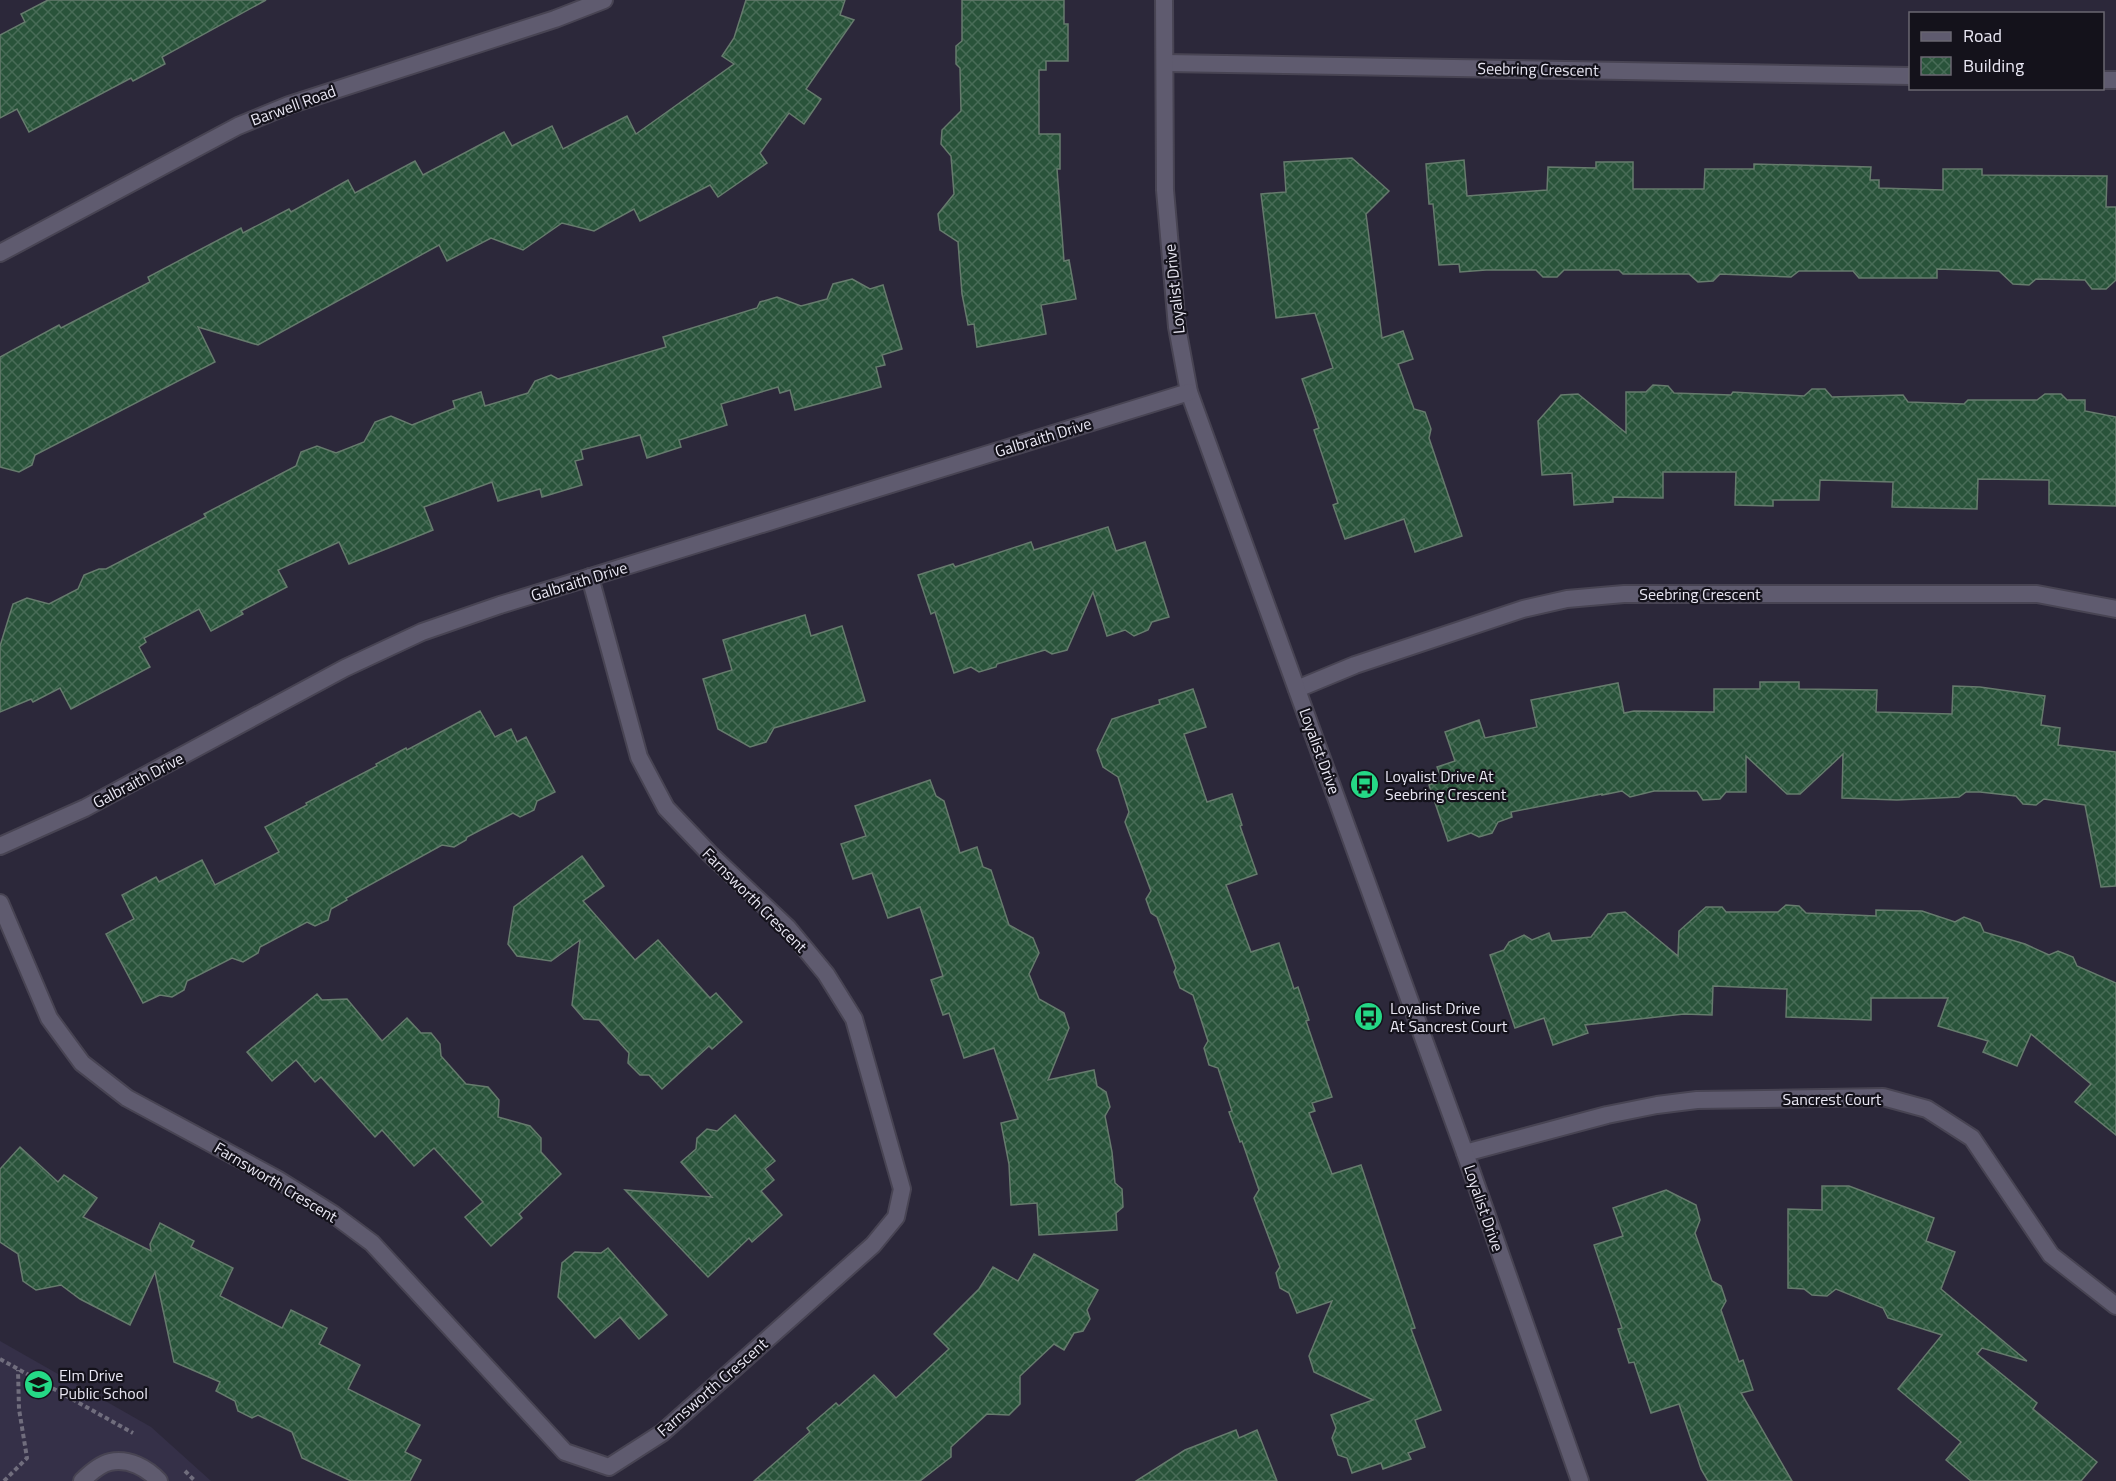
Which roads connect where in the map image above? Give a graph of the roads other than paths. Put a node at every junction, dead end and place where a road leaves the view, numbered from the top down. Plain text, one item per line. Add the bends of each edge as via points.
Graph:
1 (604, 0) edge
2 (1164, 0) edge
3 (1165, 63) junction
4 (1909, 76) edge
5 (0, 253) edge
6 (1189, 392) junction
7 (590, 577) junction
8 (2116, 609) edge
9 (1297, 688) junction
10 (0, 846) edge
11 (0, 903) edge
12 (1465, 1153) junction
13 (2116, 1306) edge
14 (155, 1476) edge
15 (82, 1481) edge
16 (1580, 1481) edge

1 - 5 street, Barwell Road via 278,109 238,126
2 - 3 street, Loyalist Drive
3 - 4 street, Seebring Crescent
3 - 6 street, Loyalist Drive via 1165,190 1177,327
6 - 7 street, Galbraith Drive
6 - 9 street, Loyalist Drive
7 - 10 street, Galbraith Drive via 422,632 345,668 85,808
7 - 11 street, Farnsworth Crescent via 639,757 666,808 788,928 826,974 854,1019 902,1189 896,1217 873,1245 662,1433 609,1467 565,1452 372,1243 277,1179 127,1098 82,1064 50,1018
8 - 9 street, Seebring Crescent via 2037,594 1624,594 1567,598 1522,609
9 - 12 street, Loyalist Drive
12 - 13 street, Sancrest Court via 1667,1103 1882,1097 1927,1109 1972,1138 2051,1255
12 - 16 street, Loyalist Drive
14 - 15 street via 133,1463 110,1462

